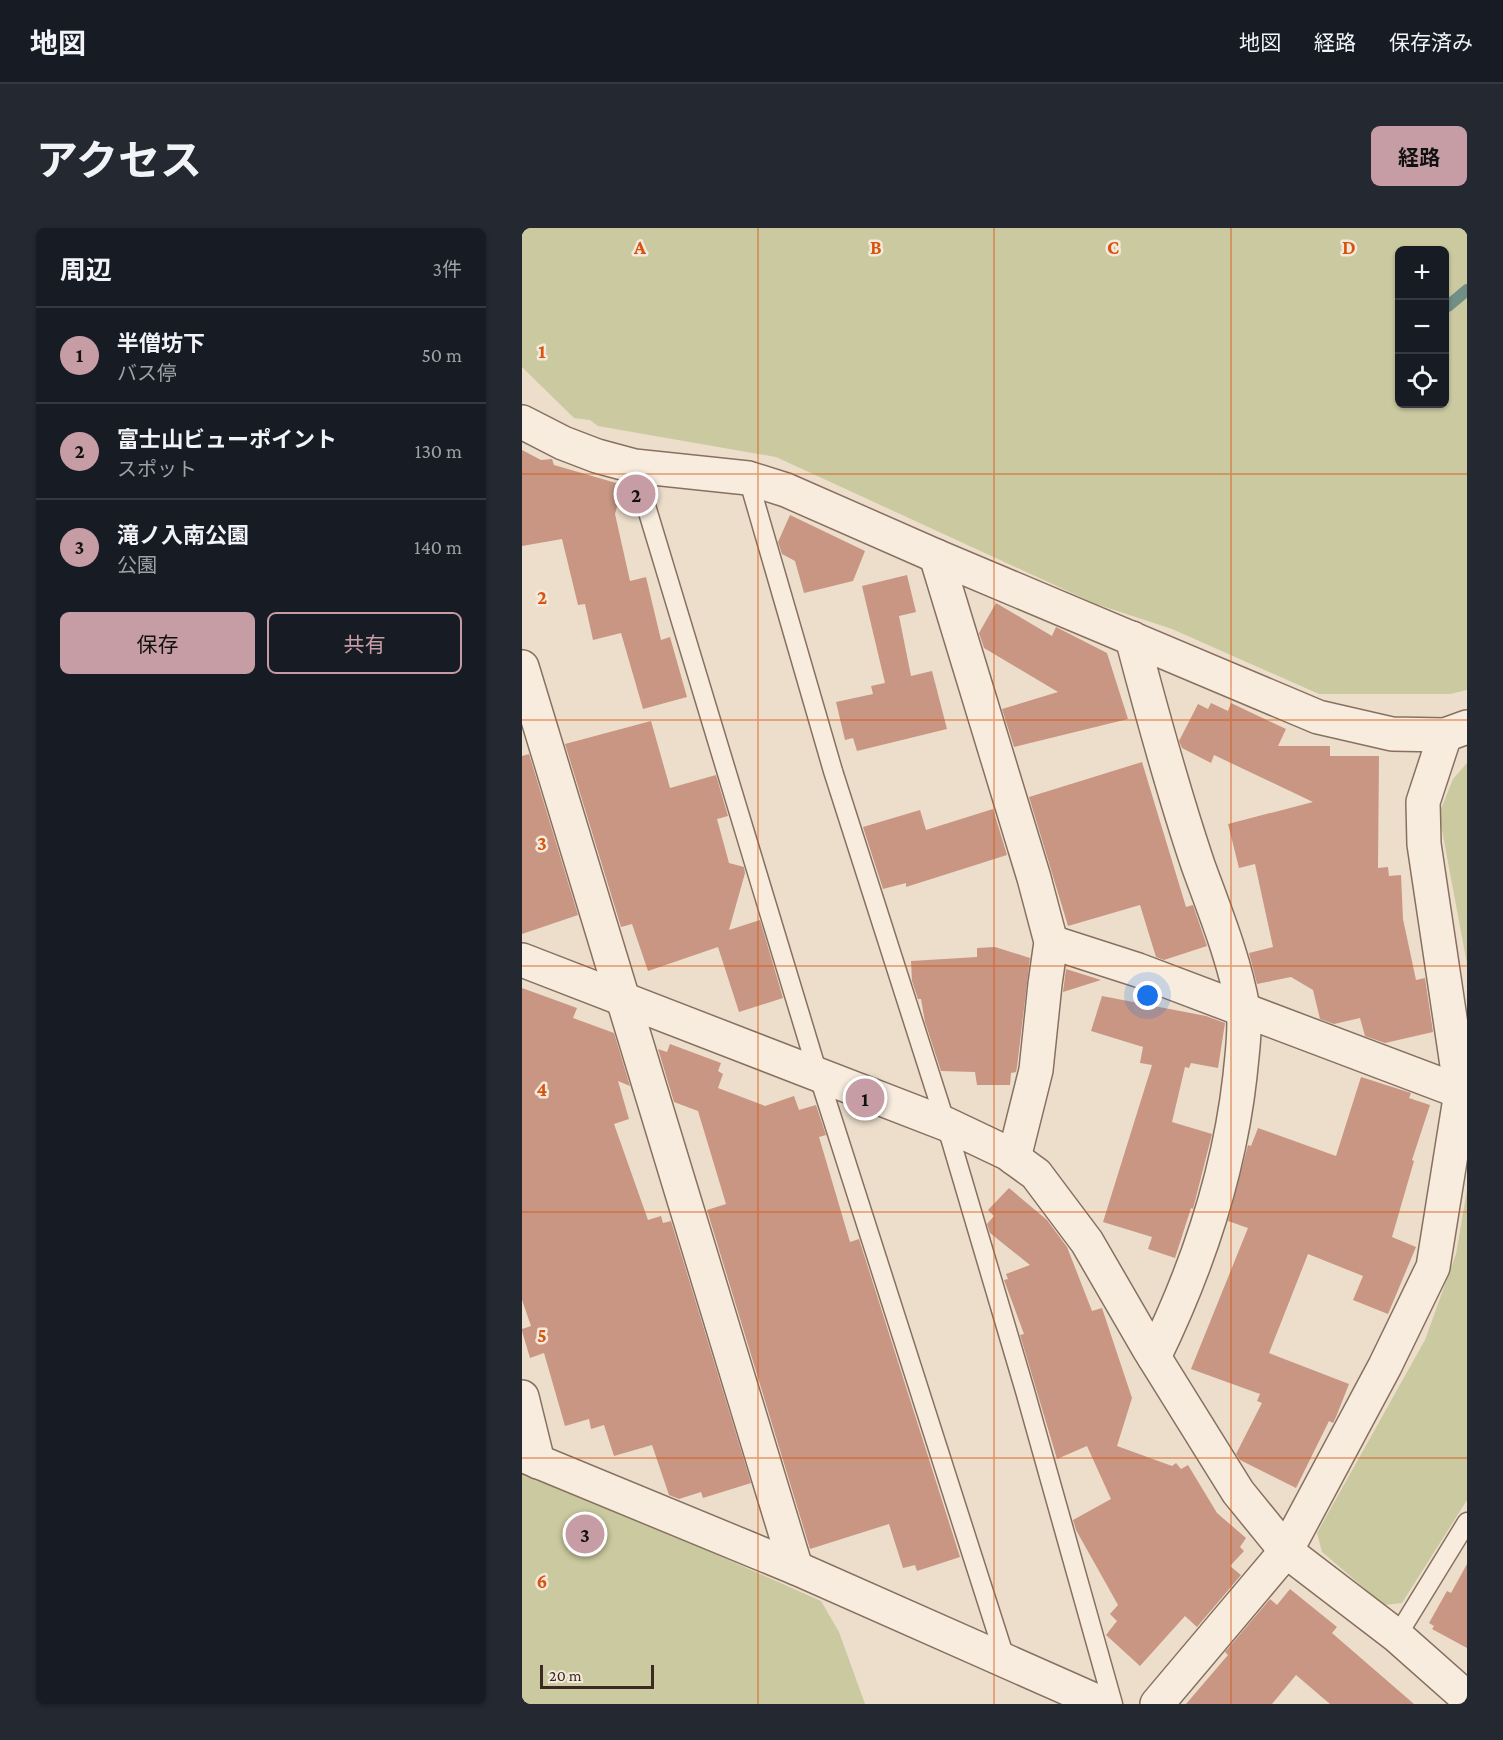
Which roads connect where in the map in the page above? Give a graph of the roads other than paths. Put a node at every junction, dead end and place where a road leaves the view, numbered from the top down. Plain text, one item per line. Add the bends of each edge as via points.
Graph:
1 (522, 422) edge
2 (634, 466) junction
3 (748, 478) junction
4 (936, 556) junction
5 (1132, 638) junction
6 (522, 667) edge
7 (1456, 731) edge
8 (1052, 942) junction
9 (522, 960) edge
10 (623, 999) junction
11 (1243, 1010) junction
12 (818, 1074) junction
13 (1461, 1092) junction
14 (946, 1124) junction
15 (1014, 1158) junction
16 (1154, 1356) junction
17 (522, 1397) edge
18 (530, 1458) edge
19 (1467, 1522) edge
20 (1286, 1551) junction
21 (796, 1568) junction
22 (1397, 1636) junction
23 (1006, 1661) junction
24 (1467, 1698) edge
25 (1103, 1704) edge
26 (1113, 1704) edge
27 (1157, 1704) edge

1 - 2 street via 563,443
2 - 3 street
2 - 12 lane
3 - 4 street via 786,490
3 - 14 lane via 833,771
4 - 5 street
4 - 8 street
5 - 7 street via 1318,717 1392,734
5 - 11 street via 1198,864 1230,952
6 - 10 street
7 - 13 street via 1423,802 1424,844
8 - 11 street
8 - 15 street via 1035,1070
9 - 10 street
10 - 12 street
10 - 21 street
11 - 13 street
11 - 16 street via 1236,1109 1222,1172 1178,1306
12 - 14 street
12 - 23 lane
13 - 20 street via 1433,1266 1385,1366
14 - 15 street
14 - 26 lane
15 - 16 street via 1036,1174 1087,1242
16 - 20 street via 1238,1492
17 - 18 street
18 - 21 street
19 - 22 lane
20 - 22 street
20 - 27 street
21 - 23 street
22 - 24 street
23 - 25 street

